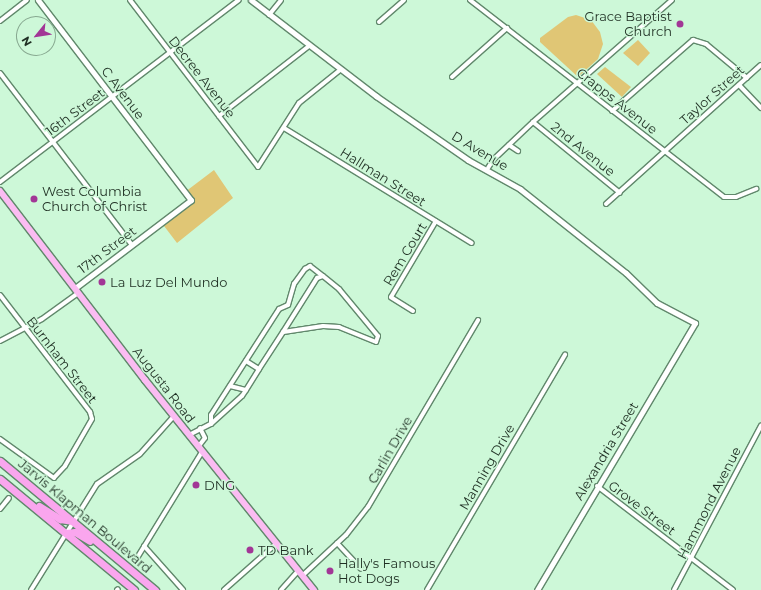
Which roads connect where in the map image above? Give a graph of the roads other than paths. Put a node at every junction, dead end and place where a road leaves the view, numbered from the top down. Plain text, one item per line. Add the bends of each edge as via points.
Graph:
1 (27, 0) edge
2 (38, 0) edge
3 (130, 0) edge
4 (239, 0) edge
5 (251, 0) edge
6 (281, 0) edge
7 (404, 0) edge
8 (470, 0) edge
9 (672, 0) edge
10 (269, 15) junction
11 (0, 21) edge
12 (379, 22) dead end
13 (507, 28) junction
14 (309, 46) junction
15 (170, 53) junction
16 (761, 65) edge
17 (340, 70) junction
18 (0, 73) edge
19 (452, 77) dead end
20 (747, 78) junction
21 (576, 82) junction
22 (739, 85) junction
23 (112, 97) junction
24 (761, 108) edge
25 (612, 111) junction
26 (219, 116) junction
27 (533, 122) junction
28 (284, 128) junction
29 (52, 142) junction
30 (509, 145) junction
31 (518, 151) dead end
32 (664, 151) junction
33 (488, 168) junction
34 (0, 182) edge
35 (756, 189) dead end
36 (0, 191) edge
37 (620, 193) junction
38 (191, 200) joint
39 (606, 204) dead end
40 (436, 221) junction
41 (472, 243) dead end
42 (132, 245) junction
43 (323, 276) junction
44 (76, 291) junction
45 (0, 295) edge
46 (288, 305) junction
47 (297, 310) junction
48 (413, 311) dead end
49 (478, 320) dead end
50 (694, 323) joint
51 (25, 328) junction
52 (283, 332) junction
53 (0, 341) edge
54 (565, 355) dead end
55 (246, 361) junction
56 (259, 369) junction
57 (230, 386) junction
58 (246, 390) junction
59 (174, 416) junction
60 (211, 424) junction
61 (761, 426) edge
62 (200, 428) junction
63 (189, 435) junction
64 (0, 439) edge
65 (198, 446) junction
66 (202, 452) junction
67 (0, 461) edge
68 (0, 479) edge
69 (597, 486) junction
70 (18, 493) junction
71 (9, 498) dead end
72 (0, 509) edge
73 (73, 521) junction
74 (66, 533) junction
75 (337, 543) junction
76 (276, 544) junction
77 (144, 546) junction
78 (116, 557) junction
79 (137, 558) dead end
80 (692, 559) junction
81 (361, 569) dead end
82 (300, 574) junction
83 (31, 590) edge
84 (134, 590) edge
85 (155, 590) edge
86 (182, 590) edge
87 (224, 590) edge
88 (280, 590) edge
89 (314, 590) edge
90 (427, 590) edge
91 (536, 590) edge
92 (674, 590) edge
93 (733, 590) edge

1 - 11 street
2 - 23 street, C Avenue
3 - 15 street, Decree Avenue
4 - 15 street, 16th Street
5 - 10 street, D Avenue
6 - 10 street
7 - 12 street
8 - 13 street, Crapps Avenue
9 - 21 street
10 - 14 street, D Avenue
13 - 19 street
13 - 21 street, Crapps Avenue
14 - 17 street, D Avenue
14 - 26 street
15 - 23 street, 16th Street
15 - 26 street, Decree Avenue
16 - 20 street, Taylor Street
17 - 28 street via 302,99
17 - 33 street, D Avenue via 468,160
18 - 29 street
20 - 22 street, Taylor Street
20 - 25 street via 706,44 693,40
21 - 25 street, Crapps Avenue
21 - 27 street
22 - 24 street
22 - 32 street, Taylor Street
23 - 29 street, 16th Street
23 - 38 street, C Avenue
25 - 32 street, Crapps Avenue
26 - 28 street, Decree Avenue via 258,167
27 - 30 street
27 - 37 street, 2nd Avenue
28 - 40 street, Hallman Street
29 - 34 street, 16th Street
29 - 42 street
30 - 31 street, D Avenue
30 - 33 street via 492,160
32 - 35 street, Crapps Avenue via 724,197 736,197
32 - 37 street, Taylor Street
33 - 50 street, D Avenue via 520,189 620,268 657,303
36 - 44 main road, Augusta Road
37 - 39 street, Taylor Street
38 - 42 street, 17th Street
40 - 41 street, Hallman Street
40 - 48 street, Rem Court via 391,296
42 - 44 street, 17th Street
43 - 46 street via 310,266 305,270 294,284
43 - 47 street via 317,278
43 - 52 street via 339,289 378,336 376,342 339,327 323,326
44 - 51 street via 46,317
44 - 59 main road, Augusta Road
45 - 51 street, Burnham Street
46 - 47 street
46 - 55 street via 279,309
47 - 52 street
49 - 75 street, Carlin Drive via 368,507
50 - 69 street, Alexandria Street
51 - 53 street
51 - 64 street, Burnham Street via 92,415 90,427 60,473 54,478
52 - 56 street
54 - 90 street, Manning Drive
55 - 56 street
55 - 57 street
56 - 58 street
57 - 58 street
57 - 60 street via 211,415
58 - 60 street via 232,407
59 - 63 main road, Augusta Road
59 - 73 street via 140,454 100,480
60 - 62 street
61 - 80 street, Hammond Avenue via 701,537
62 - 63 street
62 - 65 street via 205,438
63 - 65 main road, Augusta Road
65 - 66 main road, Augusta Road
66 - 76 main road, Augusta Road
66 - 77 street
67 - 73 highway, Jarvis Klapman Boulevard
68 - 70 highway, Jarvis Klapman Boulevard
69 - 80 street, Grove Street
69 - 91 street, Alexandria Street
70 - 73 highway via 57,517
70 - 74 highway, Jarvis Klapman Boulevard
71 - 72 street
73 - 74 street
73 - 78 highway, Jarvis Klapman Boulevard
74 - 78 highway via 75,532
74 - 83 street
74 - 84 highway, Jarvis Klapman Boulevard
75 - 81 street
75 - 82 street, Carlin Drive
76 - 82 main road, Augusta Road
76 - 87 street
77 - 79 street
77 - 86 street
78 - 85 highway, Jarvis Klapman Boulevard
80 - 92 street, Hammond Avenue
80 - 93 street, Grove Street
82 - 88 street, Carlin Drive
82 - 89 main road, Augusta Road

